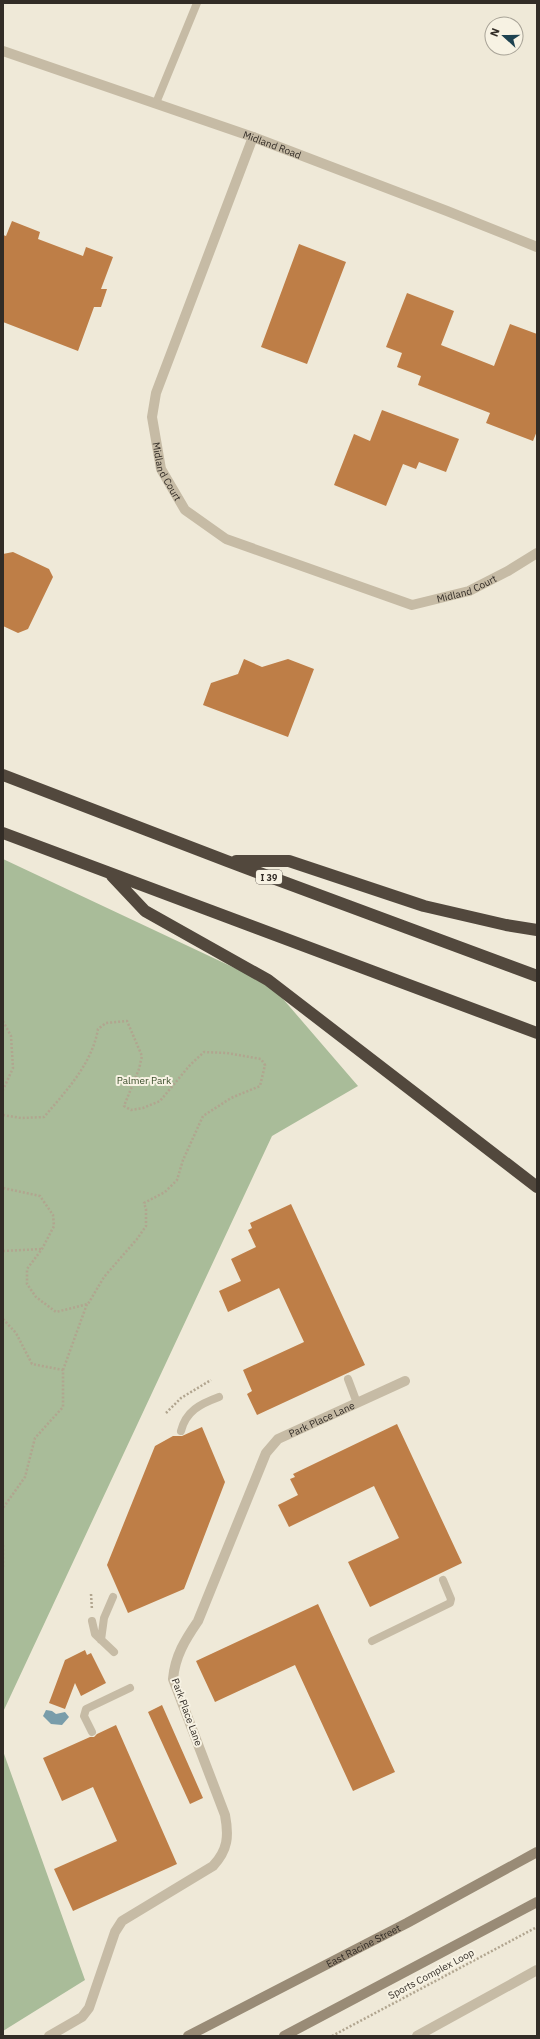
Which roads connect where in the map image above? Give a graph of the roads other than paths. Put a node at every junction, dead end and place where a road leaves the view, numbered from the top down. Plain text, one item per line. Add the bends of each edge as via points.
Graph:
1 (196, 3) edge
2 (3, 51) edge
3 (156, 103) junction
4 (254, 137) junction
5 (537, 247) edge
6 (537, 553) edge
7 (3, 775) edge
8 (3, 833) edge
9 (227, 861) junction
10 (110, 874) junction
11 (537, 930) edge
12 (537, 976) edge
13 (537, 1033) edge
14 (537, 1187) edge
15 (348, 1379) dead end
16 (405, 1382) dead end
17 (219, 1397) dead end
18 (357, 1403) junction
19 (180, 1431) dead end
20 (443, 1580) dead end
21 (113, 1597) dead end
22 (92, 1620) road end
23 (101, 1640) junction
24 (372, 1641) dead end
25 (114, 1652) dead end
26 (130, 1688) dead end
27 (92, 1732) dead end
28 (537, 1852) edge
29 (537, 1902) edge
30 (537, 1970) edge
31 (422, 2035) edge
32 (49, 2036) edge
33 (188, 2036) edge
34 (284, 2036) edge

1 - 3 lane
2 - 3 street, Midland Road
3 - 4 street, Midland Road
4 - 5 street, Midland Road
4 - 6 street, Midland Court via 156,393 152,417 161,469 185,510 226,539 412,605 469,591
7 - 9 highway, I 39
8 - 10 highway
9 - 11 highway via 289,861 424,906
9 - 12 highway, I 39
10 - 13 highway
10 - 14 highway via 146,911 268,980
15 - 18 lane
16 - 18 street, Park Place Lane
17 - 19 lane via 195,1408 187,1416
18 - 32 street, Park Place Lane via 278,1439 266,1453 198,1621 184,1642 174,1666 173,1679 225,1815 228,1830 227,1846 221,1858 199,1876 122,1921 115,1932 90,2008 82,2017
20 - 24 lane via 450,1603
21 - 23 lane via 104,1618
22 - 23 lane via 95,1634
23 - 25 lane
26 - 27 lane via 86,1709 84,1716
28 - 33 main road, East Racine Street via 407,1923
29 - 34 main road
30 - 31 street

